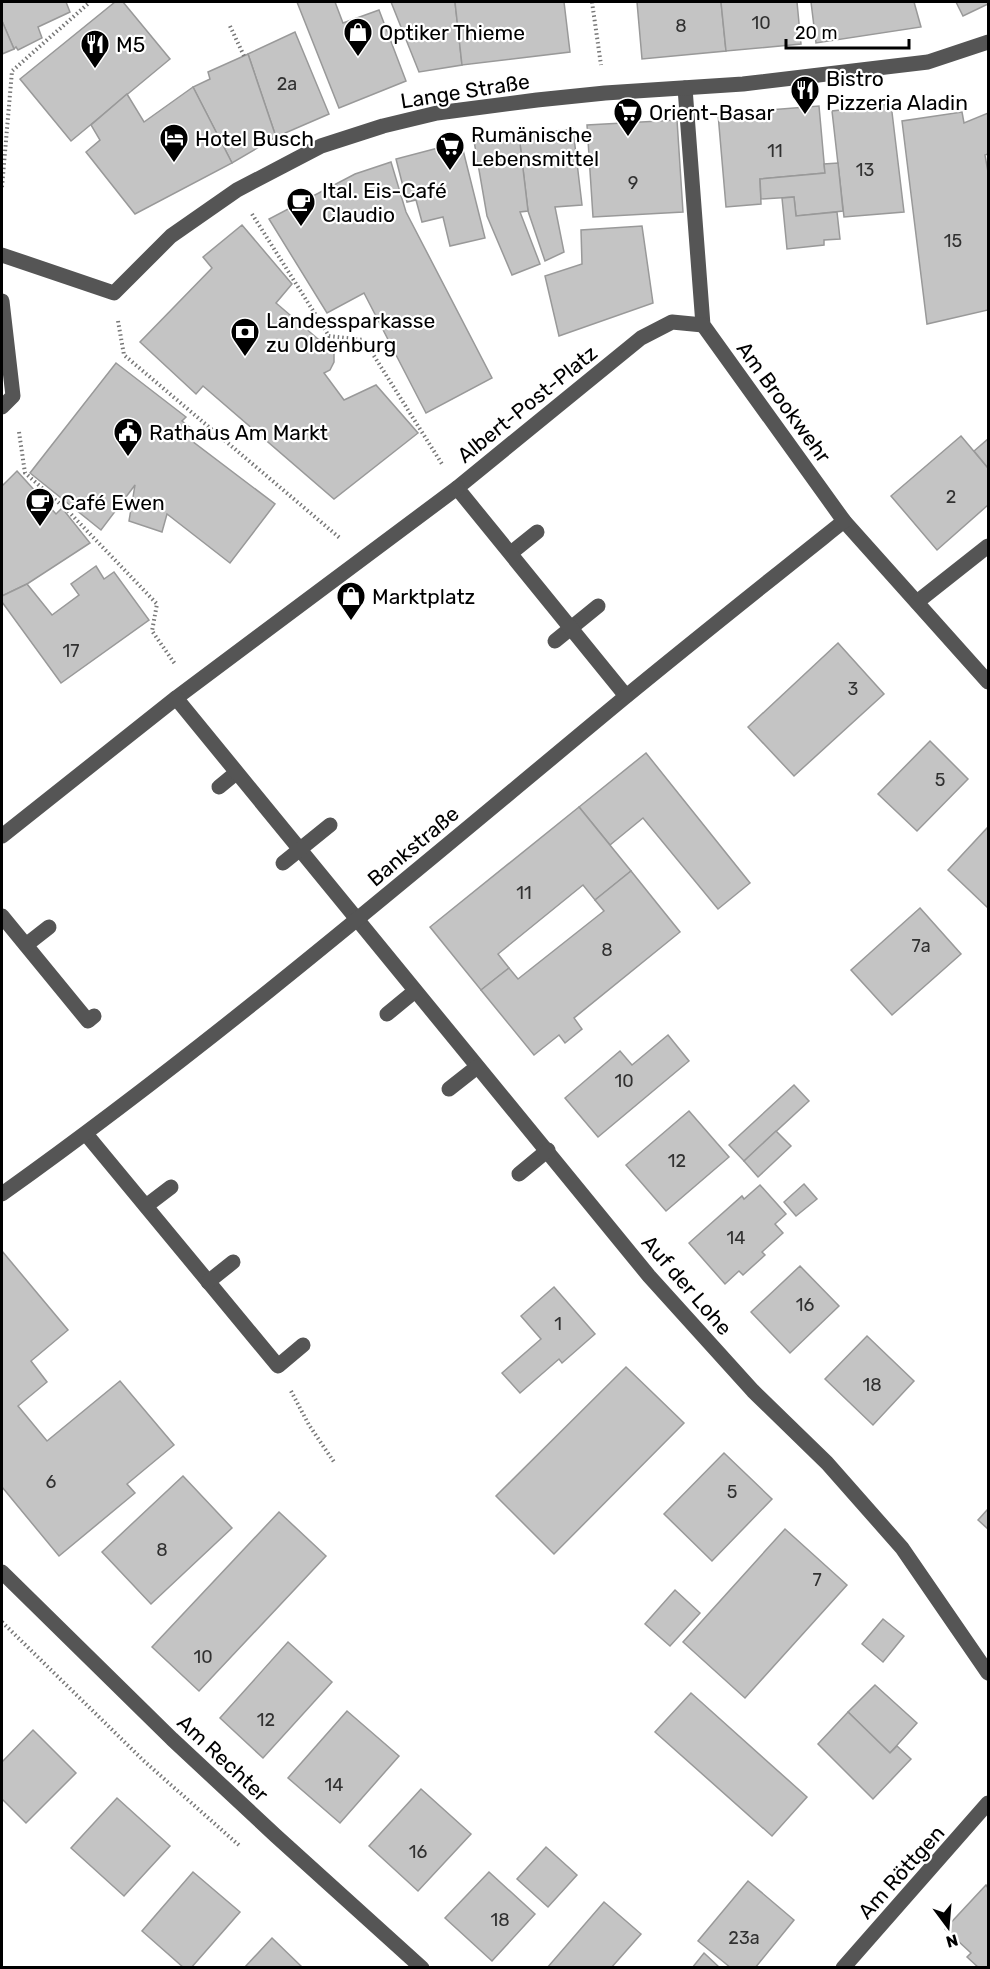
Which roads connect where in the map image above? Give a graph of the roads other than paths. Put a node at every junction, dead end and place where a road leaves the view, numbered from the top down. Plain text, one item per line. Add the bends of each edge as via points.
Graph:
1 (988, 42) edge
2 (685, 88) junction
3 (2, 255) edge
4 (2, 301) edge
5 (703, 325) junction
6 (2, 408) edge
7 (457, 488) junction
8 (844, 521) junction
9 (537, 532) dead end
10 (988, 546) edge
11 (511, 554) junction
12 (917, 602) junction
13 (598, 606) dead end
14 (571, 627) junction
15 (555, 640) dead end
16 (988, 682) edge
17 (626, 696) junction
18 (176, 698) junction
19 (236, 773) junction
20 (219, 787) dead end
21 (330, 825) dead end
22 (2, 836) edge
23 (299, 850) junction
24 (283, 862) dead end
25 (2, 916) edge
26 (357, 920) junction
27 (49, 927) dead end
28 (26, 945) junction
29 (415, 991) junction
30 (387, 1014) dead end
31 (94, 1016) dead end
32 (477, 1067) junction
33 (449, 1089) dead end
34 (86, 1134) junction
35 (548, 1150) junction
36 (519, 1174) dead end
37 (171, 1187) dead end
38 (2, 1194) edge
39 (146, 1206) junction
40 (234, 1262) dead end
41 (208, 1282) junction
42 (303, 1345) dead end
43 (2, 1572) edge
44 (988, 1673) edge
45 (988, 1803) edge
46 (422, 1968) edge
47 (843, 1968) edge

1 - 2 street, Lange Straße via 928,62
2 - 3 street, Lange Straße via 605,93 437,113 321,146 237,190 171,236 114,293
2 - 5 street
4 - 6 street via 14,396
5 - 7 street, Albert-Post-Platz via 672,322 641,338
5 - 8 street, Am Brookwehr
7 - 11 street, Albert-Post-Platz
7 - 18 street
8 - 12 street, Am Brookwehr
8 - 17 street, Bankstraße
9 - 11 street
10 - 12 street
11 - 14 street, Albert-Post-Platz
12 - 16 street, Am Brookwehr
13 - 14 street
14 - 15 street
14 - 17 street, Albert-Post-Platz
17 - 26 street, Bankstraße
18 - 19 street
18 - 22 street
19 - 20 street
19 - 23 street
21 - 23 street
23 - 24 street
23 - 26 street
25 - 28 street
26 - 29 street, Auf der Lohe
26 - 34 street, Bankstraße
27 - 28 street
28 - 31 street via 88,1021
29 - 30 street
29 - 32 street, Auf der Lohe
32 - 33 street
32 - 35 street, Auf der Lohe
34 - 38 street, Bankstraße
34 - 39 street
35 - 36 street
35 - 44 street, Auf der Lohe via 649,1276 902,1548
37 - 39 street
39 - 41 street
40 - 41 street
41 - 42 street via 278,1366
43 - 46 street, Am Rechter via 172,1739
45 - 47 street, Am Röttgen

